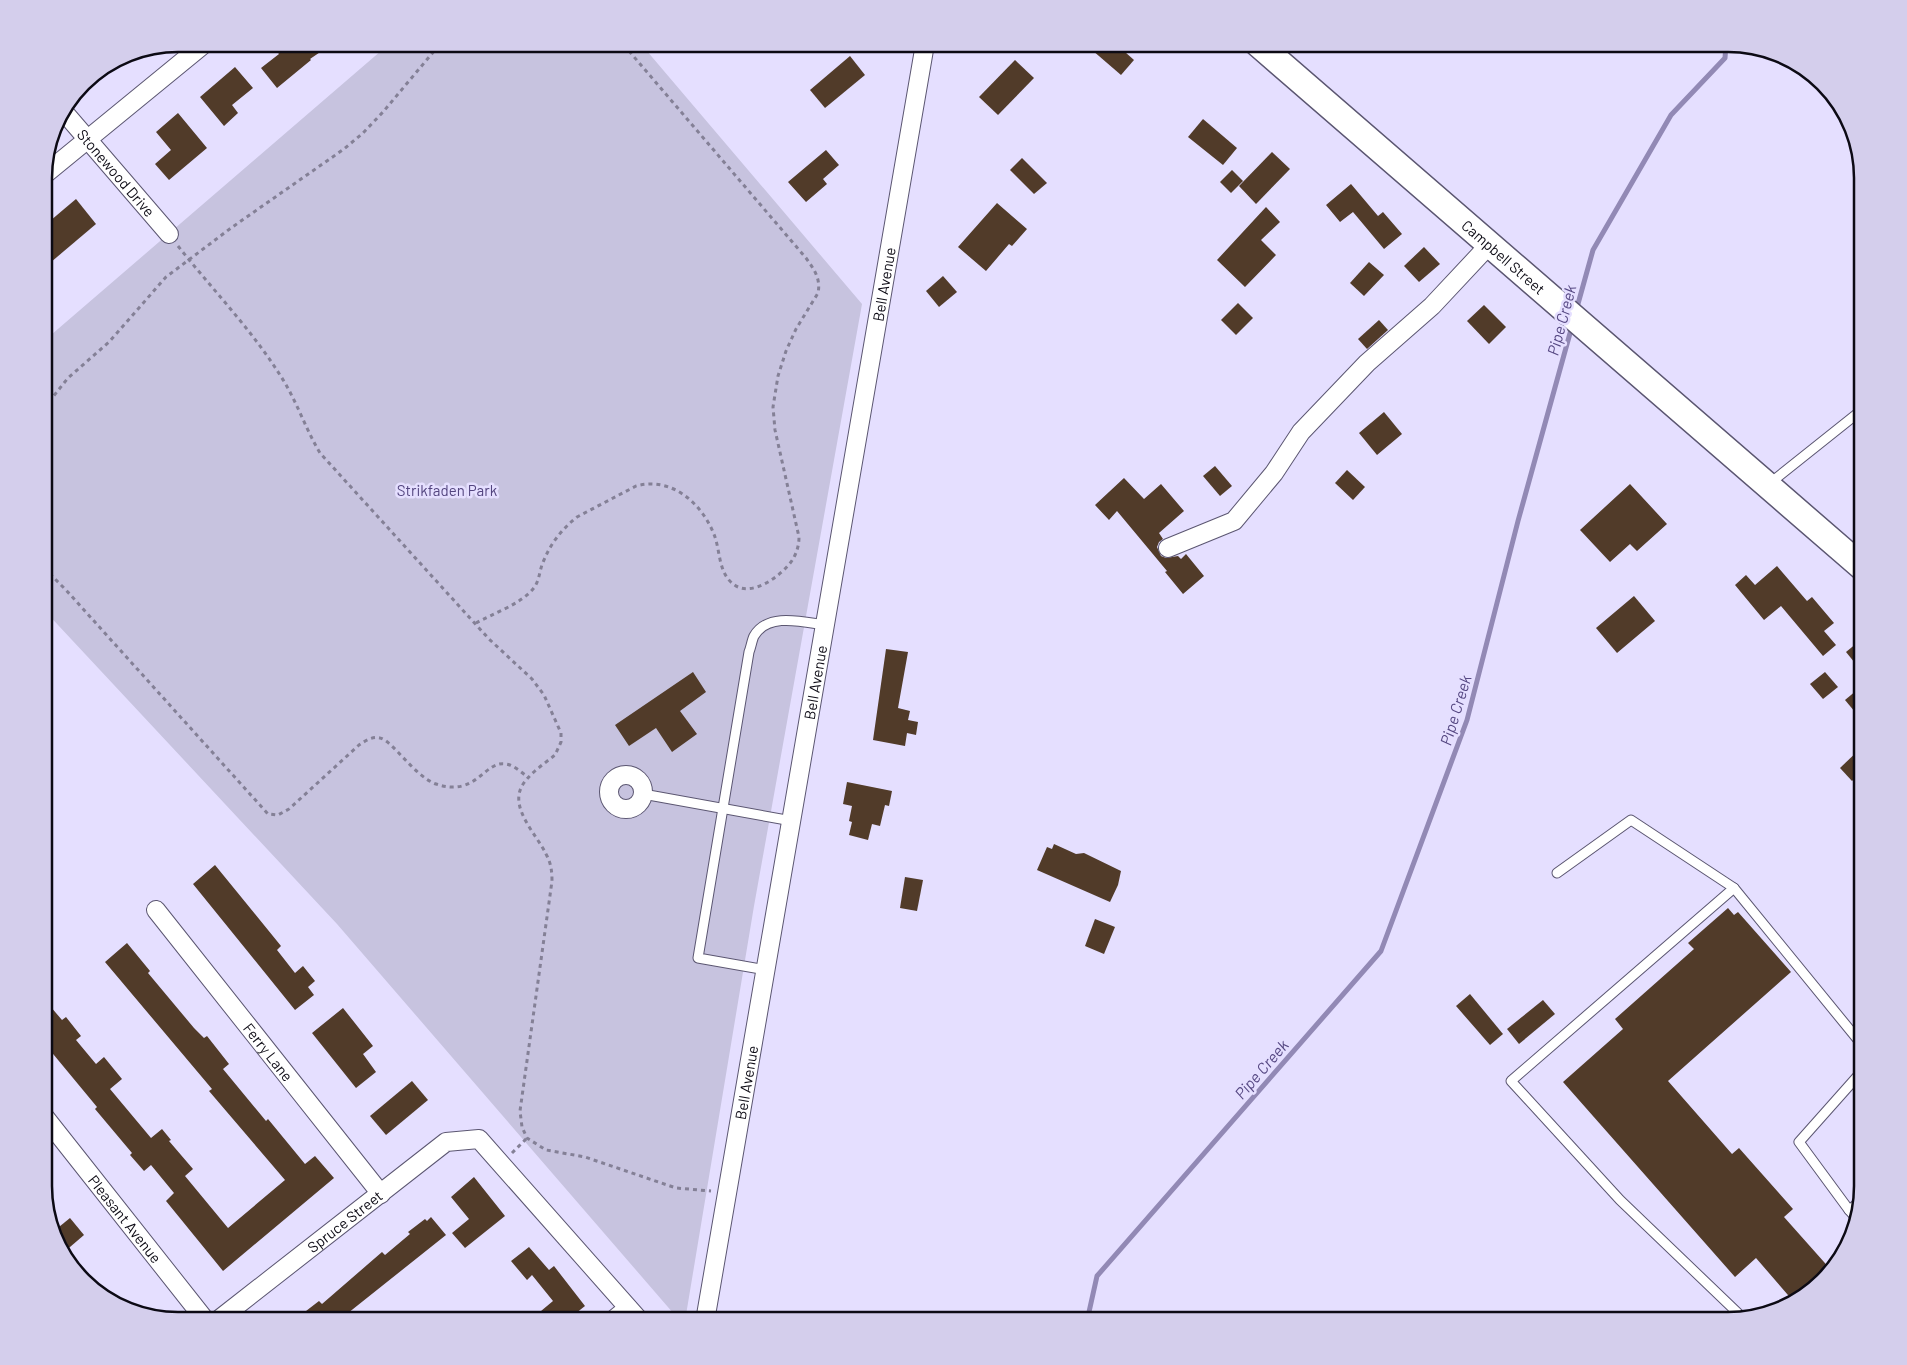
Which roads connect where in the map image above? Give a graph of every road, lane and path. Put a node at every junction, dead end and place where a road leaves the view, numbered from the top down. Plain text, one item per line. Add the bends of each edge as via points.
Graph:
1 (1268, 52) edge
2 (193, 53) edge
3 (433, 53) edge
4 (630, 53) edge
5 (924, 53) edge
6 (68, 117) edge
7 (87, 140) junction
8 (53, 167) edge
9 (169, 234) joint
10 (1490, 244) junction
11 (189, 260) junction
12 (53, 397) edge
13 (1854, 416) edge
14 (1769, 484) junction
15 (1168, 548) dead end
16 (1854, 560) edge
17 (53, 577) edge
18 (476, 623) junction
19 (825, 625) junction
20 (529, 778) junction
21 (643, 794) dead end
22 (723, 808) junction
23 (792, 820) junction
24 (1557, 873) dead end
25 (1734, 888) junction
26 (156, 910) dead end
27 (766, 970) junction
28 (1854, 1035) edge
29 (1854, 1080) edge
30 (53, 1127) edge
31 (728, 1192) junction
32 (381, 1194) junction
33 (1852, 1208) edge
34 (1850, 1210) joint
35 (628, 1308) junction
36 (199, 1312) edge
37 (229, 1312) edge
38 (623, 1312) edge
39 (632, 1312) edge
40 (707, 1312) edge
41 (1736, 1312) edge

1 - 10 street, Campbell Street
2 - 7 street
3 - 11 path via 363,133
4 - 18 path via 817,274 820,287 786,352 773,407 799,544 792,560 772,578 755,587 740,588 733,585 724,573 715,537 693,501 660,484 643,484 569,523 543,561 538,582 532,590 524,598
5 - 19 street, Bell Avenue
6 - 7 street, Stonewood Drive
7 - 8 street
7 - 9 street, Stonewood Drive
9 - 11 path
10 - 14 street, Campbell Street
10 - 15 street via 1432,306 1367,363 1301,432 1274,473 1234,521
11 - 12 path via 155,288 109,342 68,378
11 - 18 path via 282,377 320,453
13 - 14 lane
14 - 16 street, Campbell Street
17 - 20 path via 268,814 278,815 289,808 359,745 374,737 384,739 418,774 437,784 464,786 504,763
18 - 20 path via 532,679 558,724 562,738 559,749
19 - 22 lane via 775,621 754,636
19 - 23 street, Bell Avenue
20 - 31 path via 518,798 524,816 547,856 552,881 520,1111 527,1138 546,1150 585,1157 676,1188
21 - 22 lane
22 - 23 lane
22 - 27 lane via 698,958
23 - 27 street, Bell Avenue
24 - 25 lane via 1631,820
25 - 28 lane
25 - 41 lane via 1511,1081 1620,1200
26 - 32 street, Ferry Lane
27 - 31 street, Bell Avenue
29 - 34 lane via 1800,1142
30 - 36 street, Pleasant Avenue
31 - 40 street, Bell Avenue
32 - 35 street, Spruce Street via 446,1142 479,1139
32 - 37 street, Spruce Street
33 - 34 lane
35 - 38 street
35 - 39 street

